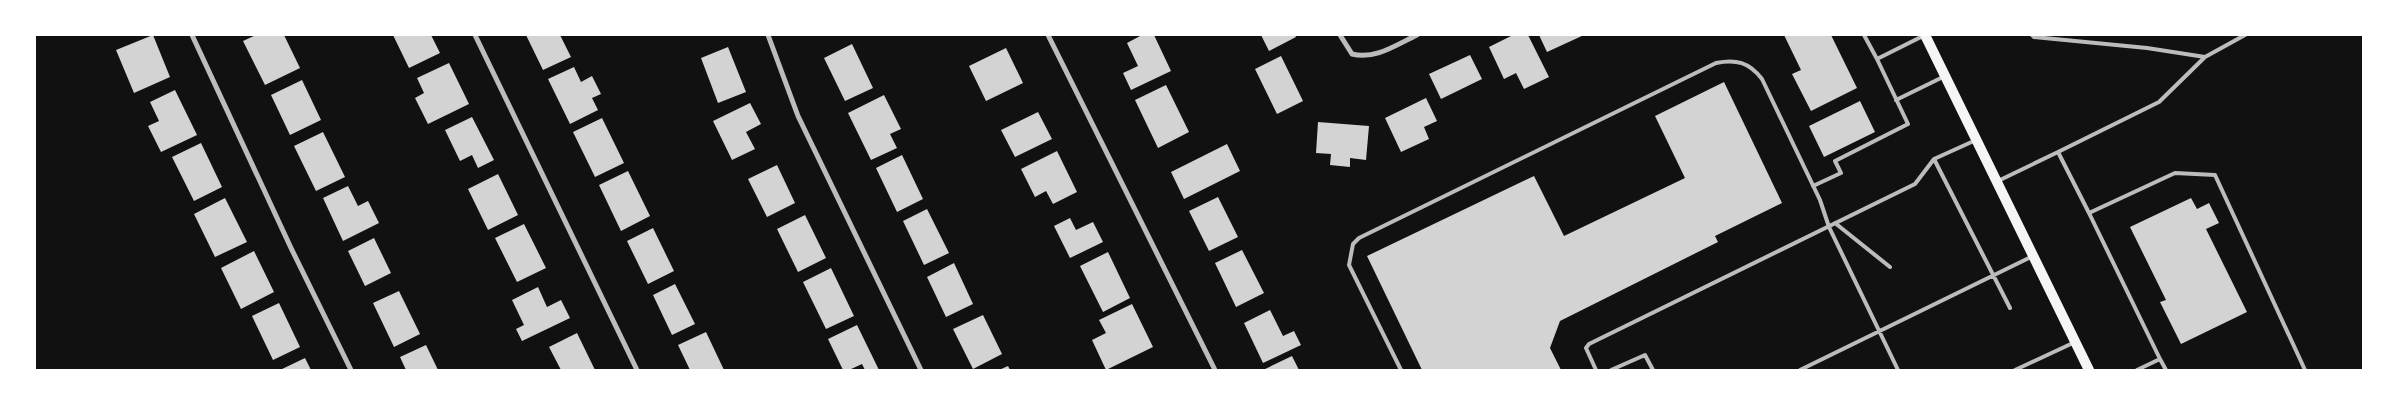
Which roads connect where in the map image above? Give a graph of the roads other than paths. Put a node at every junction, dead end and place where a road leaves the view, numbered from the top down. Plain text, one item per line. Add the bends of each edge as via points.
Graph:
1 (192, 35) edge
2 (475, 35) edge
3 (768, 35) edge
4 (1048, 35) edge
5 (1340, 35) edge
6 (1417, 35) edge
7 (1864, 35) edge
8 (1925, 35) edge
9 (2032, 35) edge
10 (2245, 35) edge
11 (2205, 57) junction
12 (1877, 60) junction
13 (1945, 76) junction
14 (1896, 100) junction
15 (1976, 139) junction
16 (2058, 152) junction
17 (1934, 160) junction
18 (1997, 181) junction
19 (1813, 186) junction
20 (2089, 214) junction
21 (1835, 223) junction
22 (1828, 227) junction
23 (2033, 256) junction
24 (1890, 267) dead end
25 (1993, 276) junction
26 (2010, 308) dead end
27 (1879, 331) junction
28 (2075, 342) junction
29 (2160, 359) junction
30 (2304, 369) edge
31 (351, 370) edge
32 (637, 370) edge
33 (921, 370) edge
34 (1215, 370) edge
35 (1401, 370) edge
36 (1596, 370) edge
37 (1611, 370) edge
38 (1652, 370) edge
39 (1800, 370) edge
40 (1898, 370) edge
41 (2014, 370) edge
42 (2089, 370) edge
43 (2137, 370) edge
44 (2166, 370) edge
45 (2297, 370) edge

1 - 31 street via 286,239
2 - 32 street
3 - 33 street via 798,116
4 - 34 street
5 - 6 street via 1352,54 1363,57
7 - 12 lane
8 - 12 lane
8 - 13 main road
9 - 11 lane
10 - 11 lane
11 - 16 lane via 2159,102
12 - 14 lane
13 - 14 lane
13 - 15 main road
14 - 19 lane via 1908,124 1835,161 1841,173
15 - 17 lane
15 - 18 main road
16 - 18 lane
16 - 20 lane
17 - 21 lane via 1918,182
17 - 25 lane
18 - 23 main road
19 - 22 lane
19 - 35 lane via 1755,70 1732,60 1716,63 1359,238 1353,244 1349,265
20 - 29 lane
20 - 30 lane via 2175,173 2215,175
21 - 22 lane
21 - 24 lane
22 - 27 lane
22 - 36 lane via 1590,344 1586,348
23 - 25 lane
23 - 28 main road
25 - 26 lane
25 - 27 lane
27 - 39 lane
27 - 40 lane
28 - 41 lane
28 - 42 main road
29 - 43 lane
29 - 44 lane
30 - 45 lane
37 - 38 lane via 1645,355

